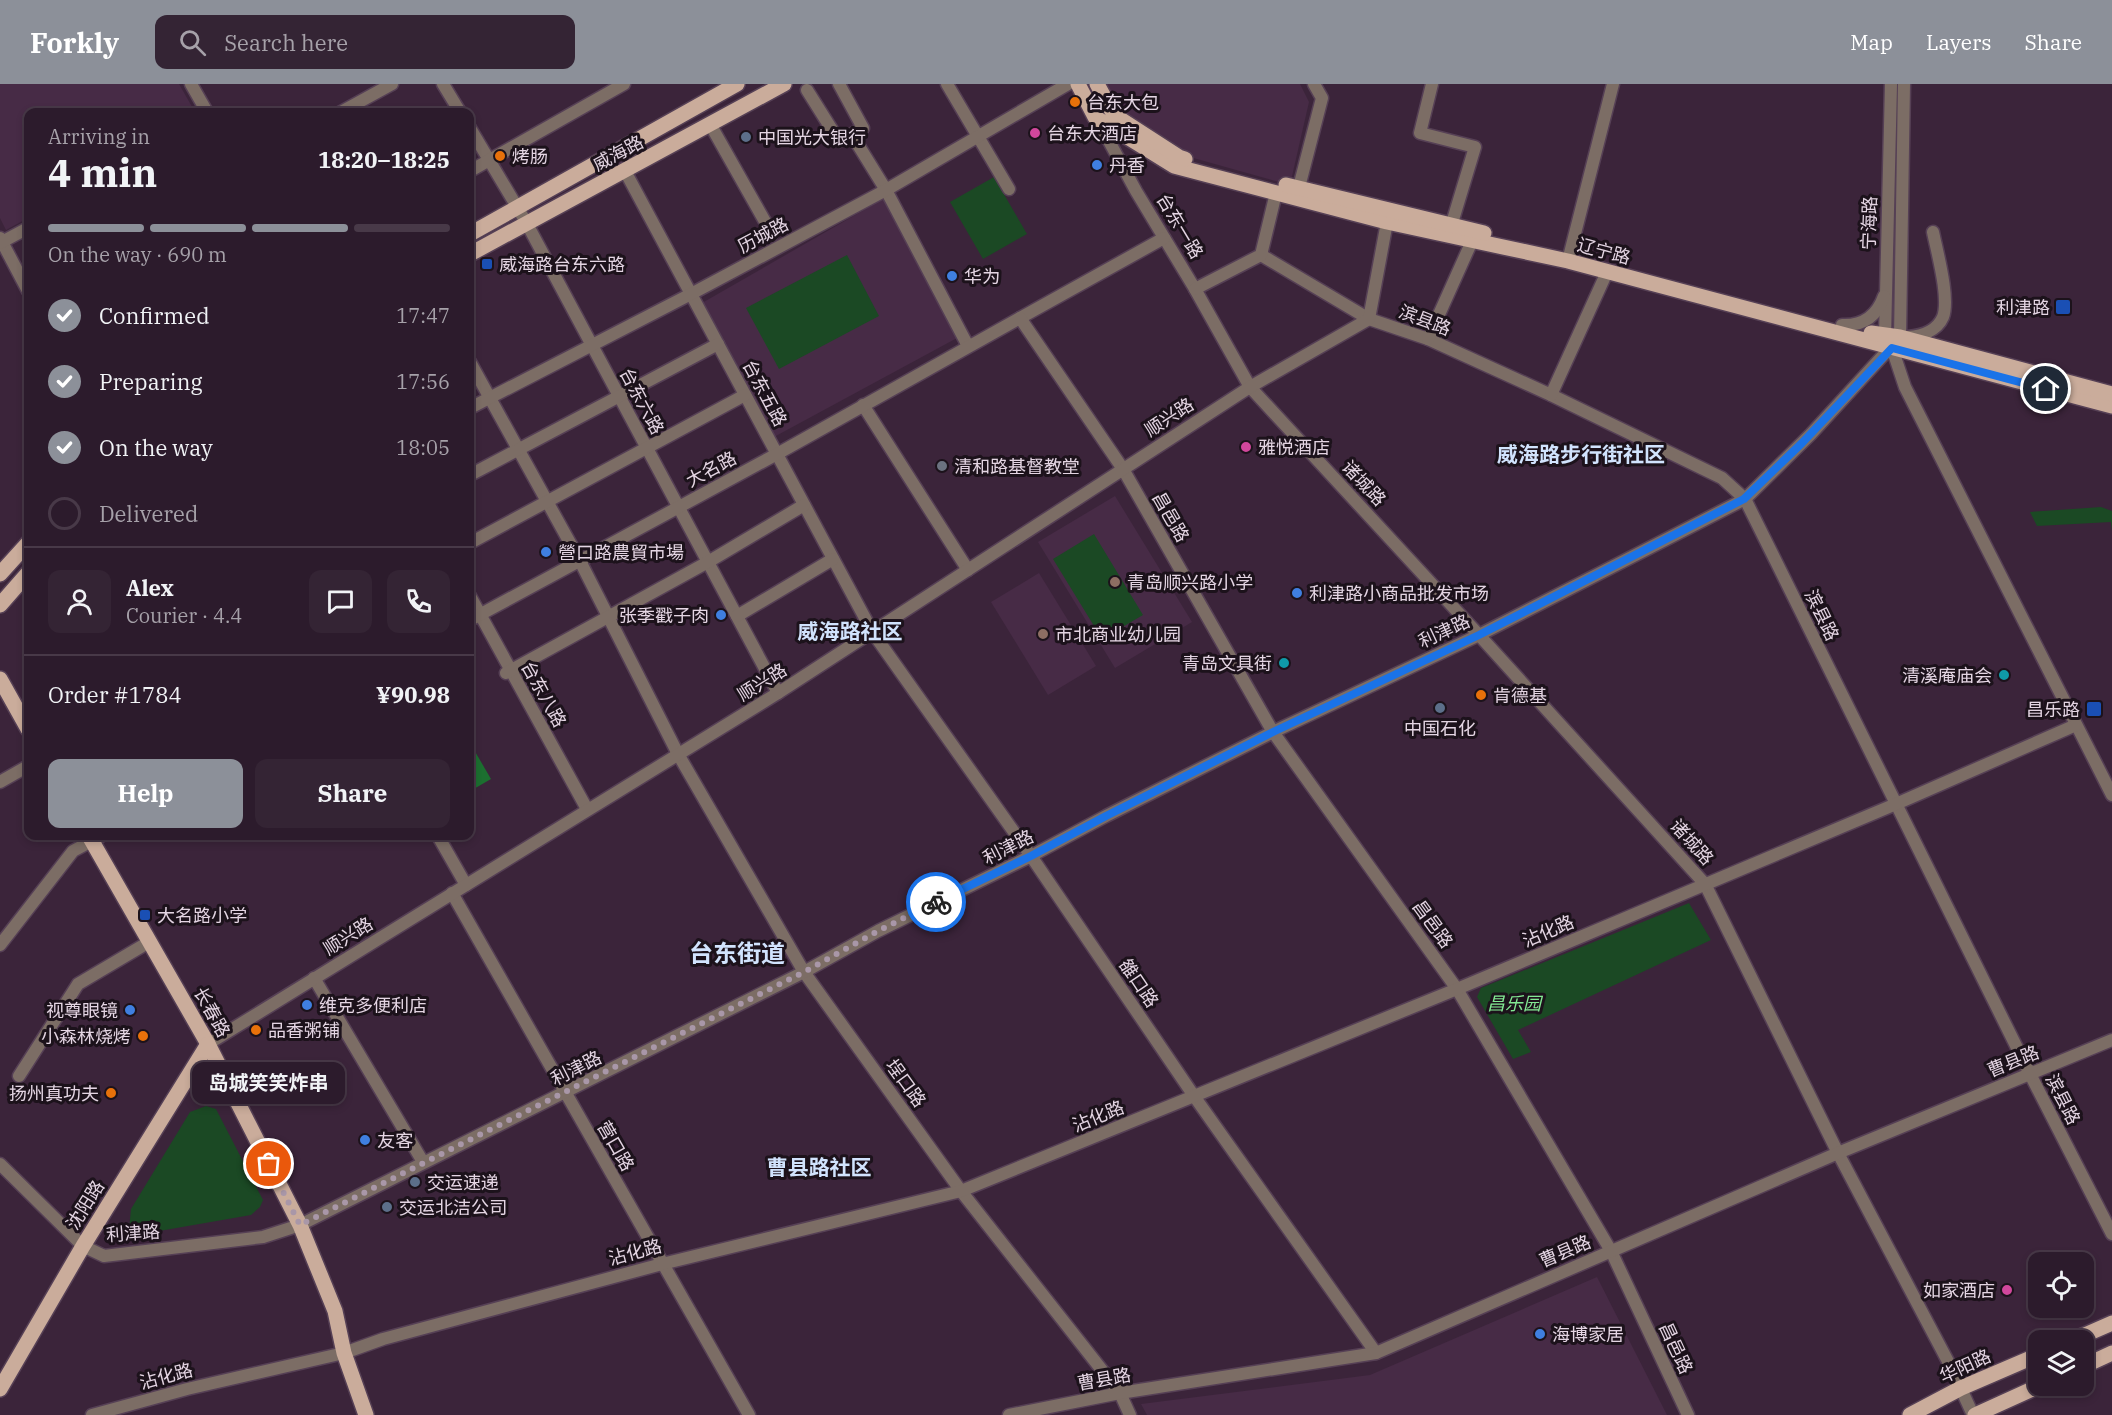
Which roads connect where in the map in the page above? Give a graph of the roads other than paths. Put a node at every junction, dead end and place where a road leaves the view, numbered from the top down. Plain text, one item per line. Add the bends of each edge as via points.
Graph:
1 (191, 84) edge
2 (392, 84) edge
3 (443, 84) edge
4 (624, 84) edge
5 (737, 84) edge
6 (784, 84) edge
7 (839, 84) edge
8 (947, 84) edge
9 (1068, 84) edge
10 (1078, 84) edge
11 (1097, 84) edge
12 (1314, 84) edge
13 (1432, 84) edge
14 (1613, 84) edge
15 (1891, 84) edge
16 (1904, 84) edge
17 (807, 90) dead end
18 (205, 108) edge
19 (348, 108) edge
20 (458, 108) edge
21 (1095, 117) junction
22 (710, 124) junction
23 (474, 135) edge
24 (852, 135) junction
25 (976, 136) junction
26 (489, 160) junction
27 (474, 169) edge
28 (625, 171) junction
29 (1009, 189) dead end
30 (886, 190) junction
31 (1276, 194) junction
32 (1298, 194) junction
33 (517, 207) junction
34 (526, 222) junction
35 (1387, 222) junction
36 (24, 230) edge
37 (1450, 231) junction
38 (474, 232) edge
39 (1933, 232) dead end
40 (772, 234) dead end
41 (1164, 237) junction
42 (1, 241) edge
43 (1472, 241) junction
44 (474, 252) edge
45 (1261, 255) junction
46 (1569, 258) junction
47 (1607, 272) junction
48 (24, 284) edge
49 (1195, 289) junction
50 (1886, 292) junction
51 (691, 294) junction
52 (1020, 318) junction
53 (1369, 319) junction
54 (1842, 325) junction
55 (1428, 339) junction
56 (1892, 340) junction
57 (718, 344) junction
58 (592, 345) junction
59 (968, 346) junction
60 (474, 370) edge
61 (1250, 387) junction
62 (2112, 394) edge
63 (746, 395) junction
64 (1551, 395) junction
65 (619, 396) junction
66 (489, 398) junction
67 (863, 405) junction
68 (474, 406) edge
69 (2112, 406) edge
70 (647, 448) junction
71 (518, 450) junction
72 (777, 454) junction
73 (1123, 469) junction
74 (474, 473) edge
75 (1744, 499) junction
76 (547, 501) junction
77 (804, 505) junction
78 (678, 507) junction
79 (474, 541) edge
80 (24, 547) edge
81 (834, 560) junction
82 (580, 561) junction
83 (708, 562) junction
84 (968, 570) junction
85 (0, 574) edge
86 (24, 578) edge
87 (0, 605) edge
88 (474, 615) edge
89 (737, 616) junction
90 (609, 618) junction
91 (873, 633) junction
92 (1479, 635) junction
93 (508, 672) junction
94 (1, 681) edge
95 (778, 693) junction
96 (24, 722) edge
97 (2076, 725) junction
98 (1273, 732) junction
99 (678, 754) junction
100 (24, 768) edge
101 (0, 782) edge
102 (2112, 795) edge
103 (1896, 804) junction
104 (585, 810) junction
105 (90, 840) edge
106 (96, 840) edge
107 (440, 840) edge
108 (1031, 856) junction
109 (1705, 884) junction
110 (466, 885) junction
111 (452, 893) junction
112 (149, 942) junction
113 (0, 945) edge
114 (804, 972) junction
115 (314, 978) junction
116 (1458, 989) junction
117 (2112, 1040) edge
118 (208, 1044) junction
119 (2030, 1074) junction
120 (19, 1076) dead end
121 (565, 1093) junction
122 (1194, 1096) junction
123 (1838, 1153) junction
124 (423, 1162) junction
125 (0, 1164) edge
126 (961, 1191) junction
127 (300, 1225) junction
128 (2112, 1233) edge
129 (83, 1246) junction
130 (1611, 1251) junction
131 (662, 1264) junction
132 (2112, 1323) edge
133 (2094, 1331) edge
134 (344, 1353) junction
135 (1376, 1353) junction
136 (2112, 1353) edge
137 (2028, 1359) edge
138 (2094, 1361) edge
139 (1961, 1388) junction
140 (0, 1389) edge
141 (2028, 1391) edge
142 (1120, 1394) junction
143 (92, 1415) edge
144 (366, 1415) edge
145 (749, 1415) edge
146 (1010, 1415) edge
147 (1130, 1415) edge
148 (1688, 1415) edge
149 (1910, 1415) edge
150 (1974, 1415) edge

1 - 18 street
2 - 19 street
3 - 20 street
4 - 26 street
5 - 33 main road, 威海路
6 - 22 main road, 威海路
7 - 24 street via 863,128
8 - 25 street
9 - 25 street, 历城路
10 - 21 main road, 台东一路
11 - 32 main road, 辽宁路 via 1114,115 1179,157
12 - 32 street via 1322,98
13 - 37 street via 1420,133 1475,147
14 - 46 street
15 - 50 street, 宁海路
16 - 56 street, 宁海路
17 - 24 street via 839,141
21 - 31 main road, 辽宁路 via 1174,166
21 - 41 street, 台东一路
22 - 28 main road, 威海路
22 - 40 street
23 - 26 street, 台东六路
24 - 30 street
25 - 29 street
25 - 30 street, 历城路
26 - 27 street
26 - 33 street, 台东六路
28 - 34 main road, 威海路
28 - 51 street, 台东五路
30 - 51 street, 历城路
30 - 59 street
31 - 32 main road, 辽宁路
31 - 45 street
32 - 35 main road, 辽宁路
32 - 37 main road, 辽宁路
33 - 34 street, 台东六路
33 - 38 main road, 威海路
34 - 44 main road, 威海路
34 - 58 street, 台东六路
35 - 37 main road, 辽宁路
35 - 53 street
36 - 42 street
37 - 43 main road, 辽宁路
37 - 46 main road, 辽宁路
39 - 56 street via 1944,288 1944,316 1935,328 1918,336
41 - 49 street, 台东一路
41 - 52 street
42 - 48 street
43 - 46 main road, 辽宁路
43 - 55 street
45 - 49 street
45 - 53 street, 滨县路
46 - 47 main road, 辽宁路
46 - 54 main road, 辽宁路
47 - 56 main road, 辽宁路
47 - 64 street
49 - 61 street, 台东一路
50 - 54 street via 1873,316 1854,326
50 - 56 street, 宁海路
51 - 57 street, 台东五路
51 - 58 street, 历城路
52 - 59 street, 大名路
52 - 73 street, 昌邑路
53 - 55 street, 滨县路
53 - 61 street, 顺兴路
54 - 56 main road, 辽宁路
55 - 64 street, 滨县路
56 - 62 main road, 辽宁路
56 - 69 main road, 辽宁路
56 - 75 street, 利津路 via 1810,434
56 - 97 street via 1905,387
57 - 63 street, 台东五路
57 - 65 street
58 - 65 street, 台东六路
58 - 66 street, 历城路
59 - 67 street, 大名路
60 - 66 street, 埕口路
61 - 73 street, 顺兴路
61 - 92 street, 诸城路
63 - 70 street
63 - 72 street, 台东五路
64 - 75 street, 滨县路 via 1722,478
65 - 70 street, 台东六路
65 - 71 street
66 - 68 street, 历城路
66 - 71 street, 埕口路
67 - 72 street, 大名路
67 - 84 street
70 - 76 street
70 - 78 street, 台东六路
71 - 74 street
71 - 76 street, 埕口路
72 - 77 street, 台东五路
72 - 78 street, 大名路
73 - 84 street, 顺兴路
73 - 98 street, 昌邑路
75 - 92 street, 利津路
75 - 103 street, 滨县路
76 - 79 street
76 - 82 street, 埕口路
77 - 81 street, 台东五路
77 - 83 street
78 - 82 street, 大名路
78 - 83 street, 台东六路
80 - 85 main road
81 - 89 street
81 - 91 street, 台东五路
82 - 88 street, 大名路
82 - 90 street, 埕口路
83 - 89 street, 台东六路
83 - 90 street
84 - 91 street, 顺兴路
86 - 87 main road
88 - 93 street, 台东八路
89 - 95 street, 台东六路
90 - 93 street
90 - 99 street, 埕口路
91 - 95 street, 顺兴路
91 - 108 street, 雒口路
92 - 98 street, 利津路
92 - 109 street, 诸城路
93 - 104 street, 台东八路
94 - 96 main road
95 - 99 street, 顺兴路
97 - 102 street
97 - 103 street, 沾化路
98 - 108 street, 利津路
98 - 116 street, 昌邑路
99 - 104 street, 顺兴路
99 - 114 street, 埕口路
100 - 101 street
103 - 109 street, 沾化路
103 - 119 street, 滨县路
104 - 110 street, 顺兴路
105 - 113 street via 74,851
106 - 112 main road, 长春路
107 - 110 street
108 - 114 street, 利津路
108 - 122 street, 雒口路
109 - 116 street, 沾化路
109 - 123 street, 诸城路
110 - 111 street, 顺兴路
111 - 115 street, 顺兴路
111 - 121 street, 营口路
112 - 118 main road, 长春路
112 - 120 street via 78,984
114 - 121 street, 利津路
114 - 126 street, 埕口路
115 - 118 street, 顺兴路
115 - 124 street
116 - 122 street, 沾化路
116 - 130 street, 昌邑路
117 - 119 street, 曹县路
118 - 127 main road, 长春路
118 - 129 main road, 沈阳路
119 - 123 street, 曹县路
119 - 128 street, 滨县路
121 - 124 street, 利津路
121 - 131 street, 营口路
122 - 126 street, 沾化路
122 - 135 street, 雒口路
123 - 130 street, 曹县路
123 - 139 street, 诸城路
124 - 127 street, 利津路
125 - 129 street
126 - 131 street, 沾化路
126 - 142 street, 埕口路
127 - 129 street, 利津路 via 263,1237 104,1256
127 - 134 main road, 长春路 via 335,1311
129 - 140 main road, 沈阳路
130 - 135 street, 曹县路
130 - 148 street, 昌邑路
131 - 134 street, 沾化路 via 383,1338
131 - 145 street, 营口路
132 - 133 main road
134 - 143 street, 沾化路
134 - 144 main road, 长春路
135 - 142 street, 曹县路
136 - 138 main road
137 - 139 main road, 华阳路
139 - 149 main road, 华阳路
139 - 150 street, 诸城路
141 - 150 main road
142 - 146 street, 曹县路
142 - 147 street, 埕口路

